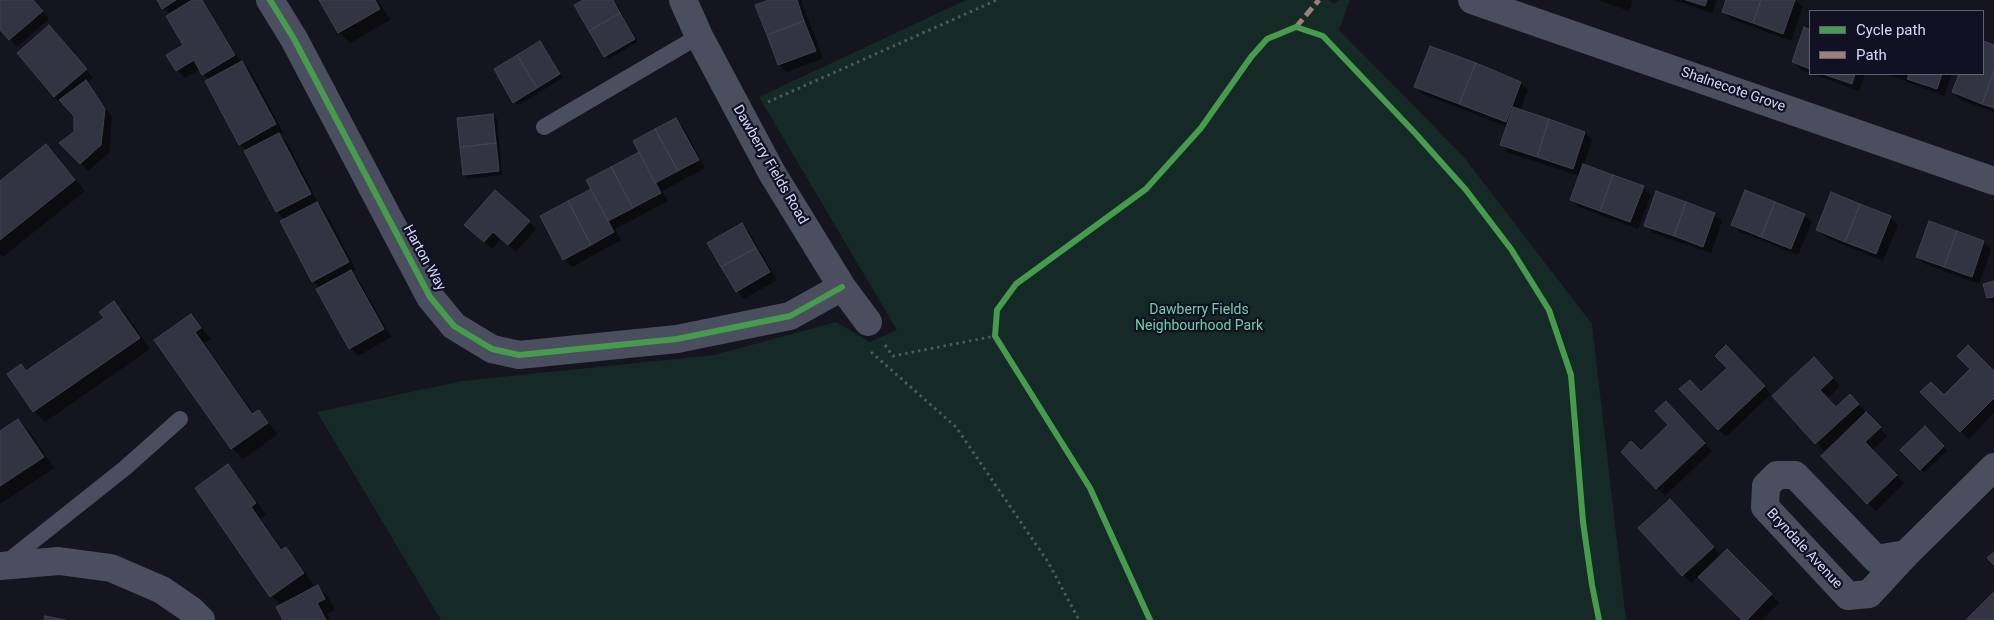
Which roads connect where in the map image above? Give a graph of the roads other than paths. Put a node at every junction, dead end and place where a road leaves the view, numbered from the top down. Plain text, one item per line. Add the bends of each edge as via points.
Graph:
1 (270, 0) edge
2 (684, 0) edge
3 (1472, 0) edge
4 (699, 36) junction
5 (544, 127) dead end
6 (1994, 181) edge
7 (842, 287) junction
8 (868, 322) road end
9 (180, 419) dead end
10 (1994, 467) edge
11 (1906, 554) junction
12 (1, 566) edge
13 (200, 620) edge

1 - 7 street, Harton Way via 294,39 430,297 454,326 492,349 520,355 677,338 790,316
2 - 4 street, Dawberry Fields Road
3 - 6 street, Shalnecote Grove
4 - 5 lane
4 - 7 street, Dawberry Fields Road via 772,173
7 - 8 street, Dawberry Fields Road
9 - 12 lane via 125,468
10 - 11 street, Bryndale Avenue
11 - 11 street, Bryndale Avenue via 1876,559 1795,475 1777,476 1766,486 1764,507 1848,596 1869,594
12 - 13 street via 59,561 111,568 162,590

